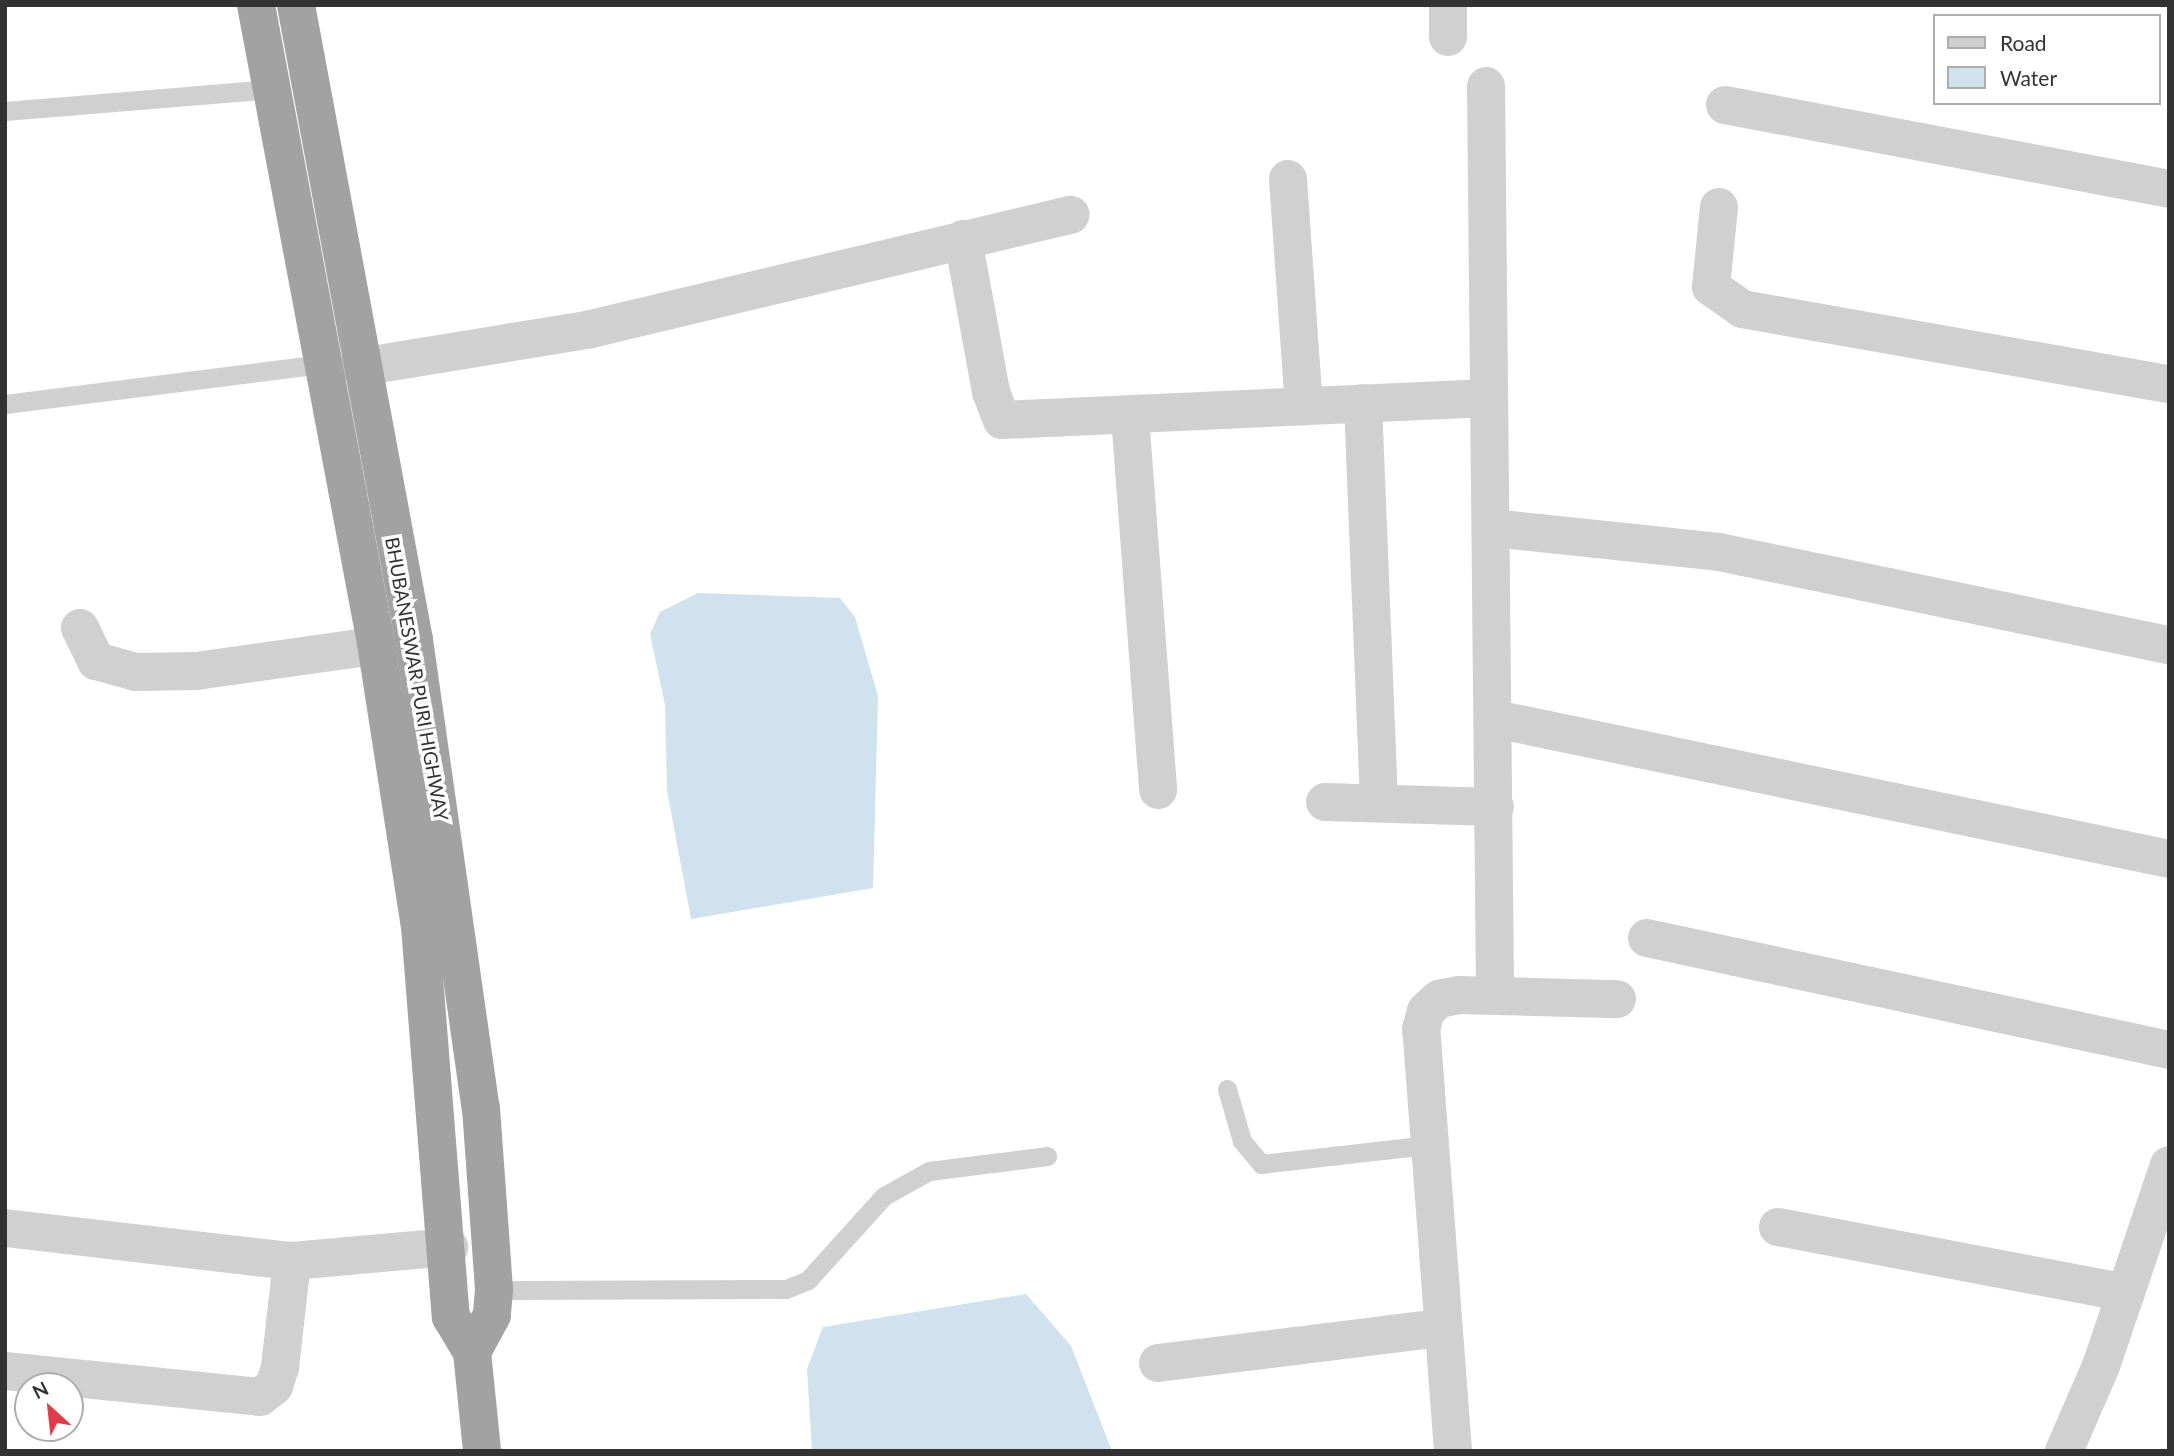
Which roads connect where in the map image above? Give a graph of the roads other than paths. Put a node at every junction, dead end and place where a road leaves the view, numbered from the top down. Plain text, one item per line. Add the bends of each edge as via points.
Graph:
1 (256, 5) edge
2 (296, 5) edge
3 (1486, 86) dead end
4 (271, 89) junction
5 (1725, 105) dead end
6 (5, 111) edge
7 (1288, 178) dead end
8 (2169, 189) edge
9 (1719, 207) dead end
10 (1071, 215) dead end
11 (963, 239) junction
12 (321, 364) junction
13 (360, 367) junction
14 (2169, 384) edge
15 (1489, 398) junction
16 (1363, 403) junction
17 (5, 404) edge
18 (1304, 406) junction
19 (1130, 416) junction
20 (1491, 528) junction
21 (80, 628) dead end
22 (414, 640) junction
23 (376, 643) junction
24 (2169, 645) edge
25 (1495, 719) junction
26 (1158, 790) dead end
27 (1325, 802) dead end
28 (1380, 803) junction
29 (1495, 807) junction
30 (2169, 859) edge
31 (1647, 938) dead end
32 (1495, 996) junction
33 (1617, 999) dead end
34 (2169, 1050) edge
35 (1227, 1089) dead end
36 (1429, 1145) junction
37 (1047, 1156) dead end
38 (2169, 1165) edge
39 (1778, 1227) dead end
40 (5, 1228) edge
41 (450, 1247) junction
42 (292, 1261) junction
43 (494, 1290) junction
44 (2126, 1293) junction
45 (1441, 1328) junction
46 (472, 1352) junction
47 (1158, 1363) dead end
48 (5, 1371) edge
49 (482, 1451) edge
50 (1453, 1451) edge
51 (2064, 1451) edge

1 - 4 highway, BHUBANESWAR PURI HIGHWAY
2 - 13 highway, BHUBANESWAR PURI HIGHWAY
3 - 15 street
4 - 6 lane
4 - 12 highway, BHUBANESWAR PURI HIGHWAY
5 - 8 street
7 - 18 street
9 - 14 street via 1711,287 1742,309
10 - 11 street
11 - 13 street via 591,329
11 - 19 street via 990,392 1002,420
12 - 17 lane
12 - 23 highway, BHUBANESWAR PURI HIGHWAY
13 - 22 highway, BHUBANESWAR PURI HIGHWAY
15 - 16 street
15 - 20 street
16 - 18 street
16 - 28 street
18 - 19 street
19 - 26 street
20 - 24 street via 1719,552
20 - 25 street
21 - 23 street via 96,661 136,672 196,671
22 - 23 street
22 - 43 highway, BHUBANESWAR PURI HIGHWAY via 481,1108
23 - 41 highway, BHUBANESWAR PURI HIGHWAY via 420,926
25 - 29 street
25 - 30 street
27 - 28 street
28 - 29 street
29 - 32 street
31 - 34 street
32 - 33 street
32 - 36 street via 1439,999 1426,1012 1422,1029
35 - 36 lane via 1242,1141 1261,1164
36 - 45 street
37 - 43 lane via 929,1171 884,1196 808,1280 786,1289
38 - 44 street
39 - 44 street
40 - 42 street
41 - 42 street
41 - 46 highway, BHUBANESWAR PURI HIGHWAY via 451,1317
42 - 48 street via 280,1367 274,1386 260,1397
43 - 46 highway, BHUBANESWAR PURI HIGHWAY via 492,1315
44 - 51 street
45 - 47 street
45 - 50 street
46 - 49 highway, BHUBANESWAR PURI HIGHWAY

